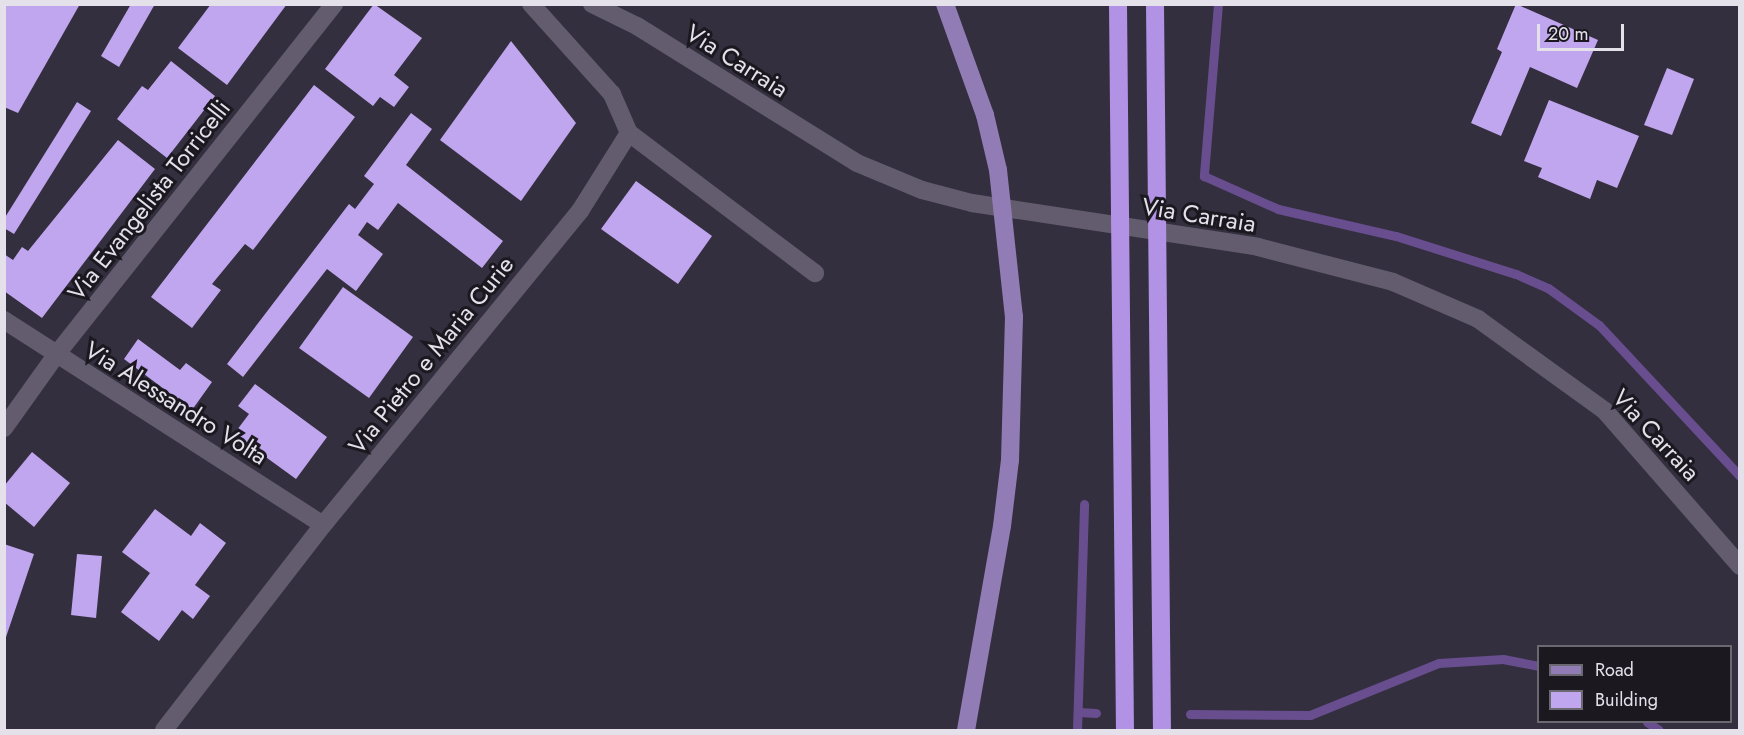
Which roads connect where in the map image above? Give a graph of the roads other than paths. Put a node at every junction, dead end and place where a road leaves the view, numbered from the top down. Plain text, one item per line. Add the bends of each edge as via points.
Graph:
1 (334, 4) edge
2 (531, 4) edge
3 (592, 4) edge
4 (615, 4) edge
5 (945, 4) edge
6 (1118, 4) edge
7 (1155, 4) edge
8 (637, 26) junction
9 (629, 133) junction
10 (815, 273) dead end
11 (4, 320) edge
12 (56, 356) junction
13 (4, 428) edge
14 (323, 525) junction
15 (1740, 566) edge
16 (164, 730) edge
17 (966, 730) edge
18 (1125, 730) edge
19 (1162, 730) edge

1 - 12 street, Via Evangelista Torricelli
2 - 9 street via 612,94
3 - 8 street, Via Carraia
4 - 8 street
5 - 17 main road via 985,115 998,170 1014,316 1010,460
6 - 18 highway
7 - 19 highway
8 - 15 street, Via Carraia via 857,163 922,190 972,203 1258,247 1393,282 1478,319 1605,411
9 - 10 street
9 - 14 street, Via Pietro e Maria Curie via 580,211
11 - 12 street, Via Alessandro Volta
12 - 13 street, Via Evangelista Torricelli
12 - 14 street, Via Alessandro Volta
14 - 16 street, Via Pietro e Maria Curie

